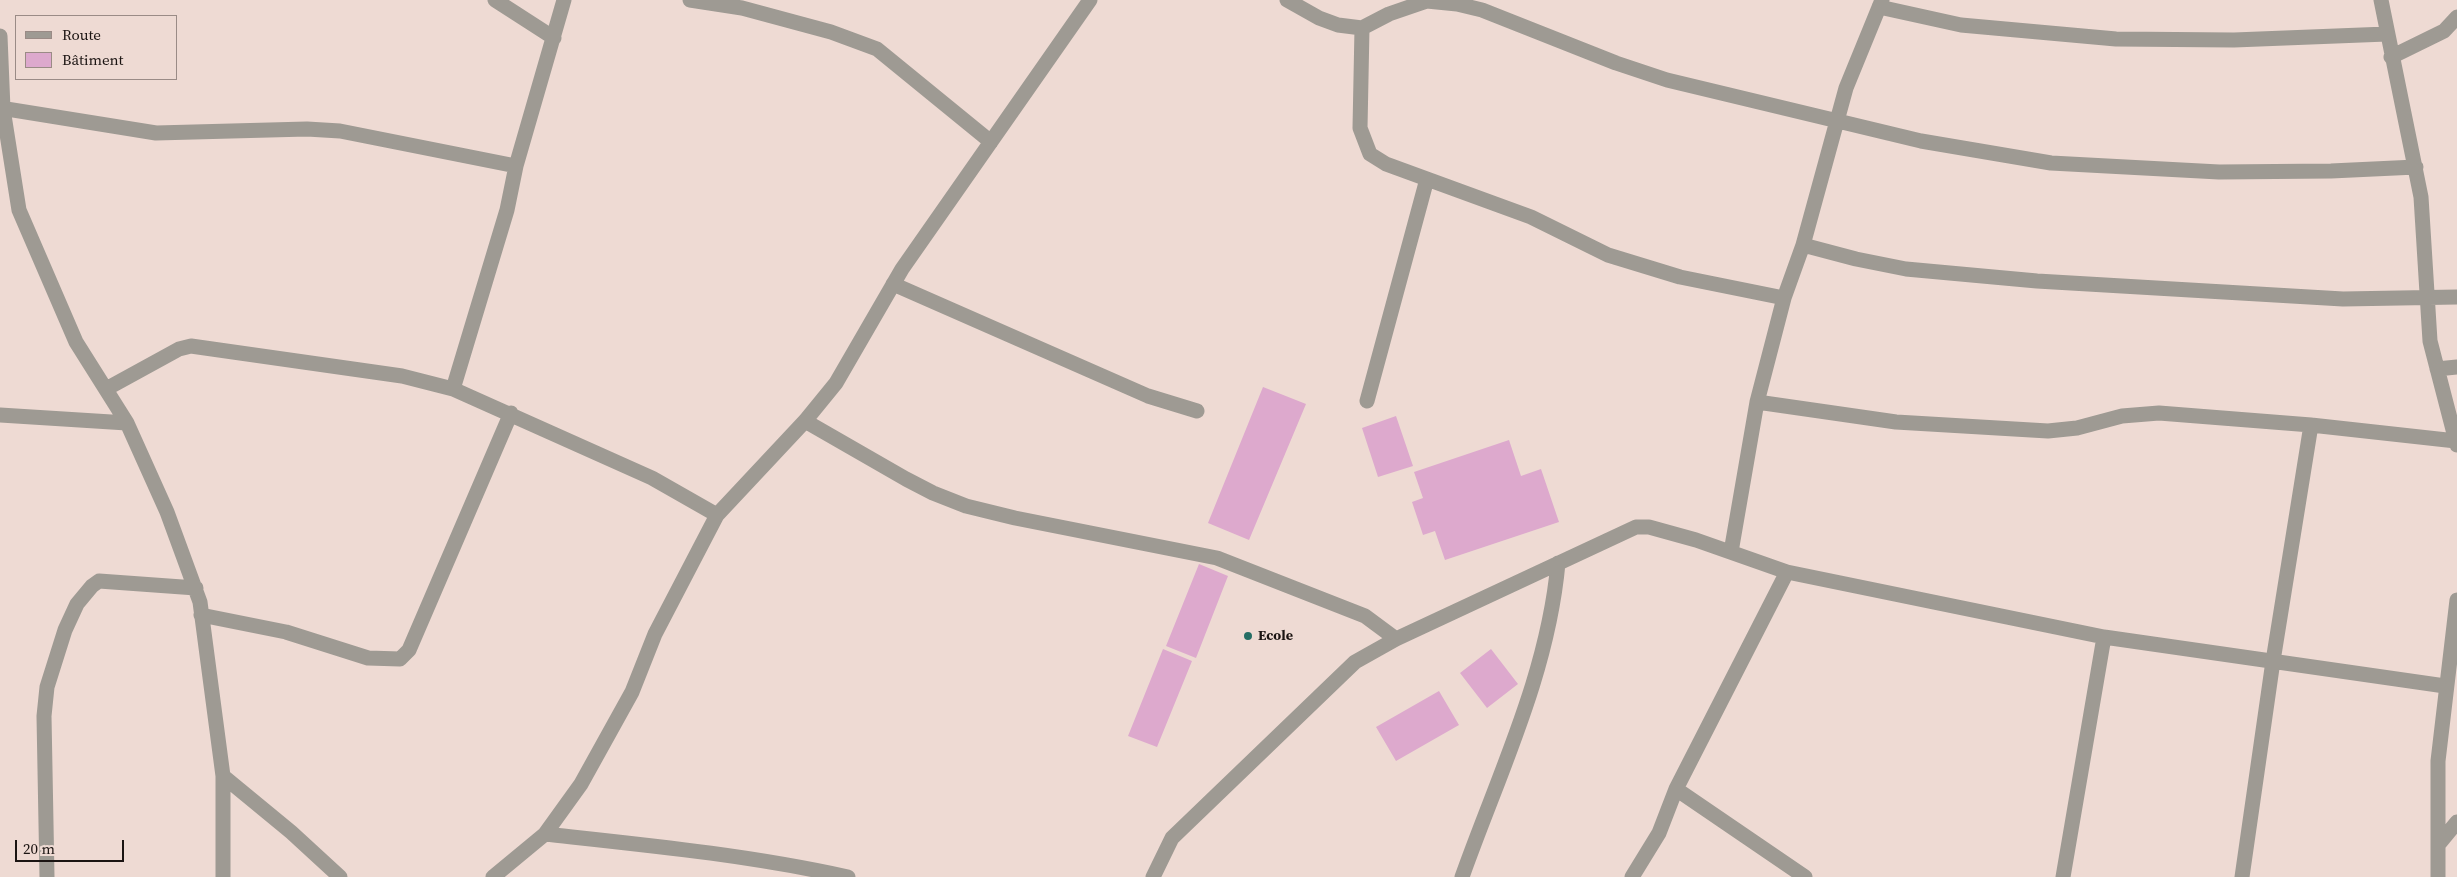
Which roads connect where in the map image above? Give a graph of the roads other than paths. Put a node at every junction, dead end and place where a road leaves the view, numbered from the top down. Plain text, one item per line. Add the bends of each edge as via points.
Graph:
1 (495, 0) edge
2 (564, 0) edge
3 (690, 0) edge
4 (1090, 0) edge
5 (1287, 0) edge
6 (2381, 0) edge
7 (1881, 4) edge
8 (2457, 17) edge
9 (1362, 28) junction
10 (2387, 34) junction
11 (0, 36) edge
12 (554, 38) junction
13 (2391, 57) junction
14 (1, 108) edge
15 (1837, 121) junction
16 (991, 142) junction
17 (516, 166) junction
18 (2416, 167) junction
19 (1427, 180) junction
20 (1803, 244) junction
21 (893, 284) junction
22 (2457, 297) edge
23 (1784, 298) junction
24 (2427, 298) junction
25 (2457, 367) edge
26 (2437, 368) junction
27 (106, 389) junction
28 (453, 389) junction
29 (1368, 401) dead end
30 (1757, 402) junction
31 (1196, 411) dead end
32 (510, 413) junction
33 (0, 415) edge
34 (805, 421) junction
35 (127, 423) junction
36 (2311, 425) junction
37 (2457, 443) edge
38 (717, 515) junction
39 (1731, 552) junction
40 (1558, 563) junction
41 (1787, 572) junction
42 (196, 588) junction
43 (2457, 600) edge
44 (202, 615) junction
45 (2104, 637) junction
46 (1396, 639) junction
47 (2273, 661) junction
48 (2445, 686) junction
49 (223, 776) junction
50 (1676, 788) junction
51 (2457, 822) edge
52 (545, 834) junction
53 (2438, 845) junction
54 (47, 877) edge
55 (223, 877) edge
56 (340, 877) edge
57 (493, 877) edge
58 (848, 877) edge
59 (1153, 877) edge
60 (1462, 877) edge
61 (1632, 877) edge
62 (1805, 877) edge
63 (2063, 877) edge
64 (2242, 877) edge
65 (2438, 877) edge

1 - 12 street
2 - 12 street
3 - 16 street via 742,8 831,32 877,49
4 - 16 street
5 - 9 street via 1319,18 1338,25
6 - 10 street
7 - 10 street via 1961,25 2116,39 2234,40
7 - 15 street via 1846,88
8 - 13 street via 2444,31
9 - 15 street via 1389,14 1427,2 1457,4 1482,10 1667,80
9 - 19 street via 1360,128 1363,142 1370,154 1386,164
10 - 13 street
11 - 14 street
12 - 17 street
13 - 18 street
14 - 17 street via 156,133 340,131
14 - 27 street via 19,210 76,342
15 - 18 street via 2051,163 2219,172
15 - 20 street
16 - 21 street
17 - 28 street via 507,210
18 - 24 street
19 - 23 street via 1531,217 1608,255 1641,267
19 - 29 street
20 - 23 street
20 - 24 street via 1906,269 2038,281 2344,299
21 - 31 street via 1148,396
21 - 34 street via 836,383
22 - 24 street
23 - 30 street
24 - 26 street via 2430,341
25 - 26 street
26 - 37 street
27 - 28 street via 179,349 191,346 402,376
27 - 35 street
28 - 32 street
30 - 36 street via 1896,422 2048,431 2077,428 2122,416 2159,413
30 - 39 street
32 - 38 street via 652,478
32 - 44 street via 409,650 400,659 368,658 286,632
33 - 35 street
34 - 38 street
34 - 46 street via 906,479 966,506 1217,558 1365,616
35 - 42 street via 168,512
36 - 37 street
36 - 47 street
38 - 52 street via 655,634 632,692 582,784
39 - 40 street via 1641,526
39 - 41 street
40 - 46 street
40 - 60 street via 1550,620 1534,687
41 - 45 street
41 - 50 street
42 - 44 street
42 - 54 street via 99,581 77,604 54,661 46,697
43 - 48 street
44 - 49 street
45 - 47 street
45 - 63 street
46 - 59 street via 1355,662 1172,838
47 - 48 street
47 - 64 street
48 - 53 street via 2438,761
49 - 55 street
49 - 56 street
50 - 61 street via 1659,833
50 - 62 street
51 - 53 street
52 - 57 street
52 - 58 street via 741,858
53 - 65 street

